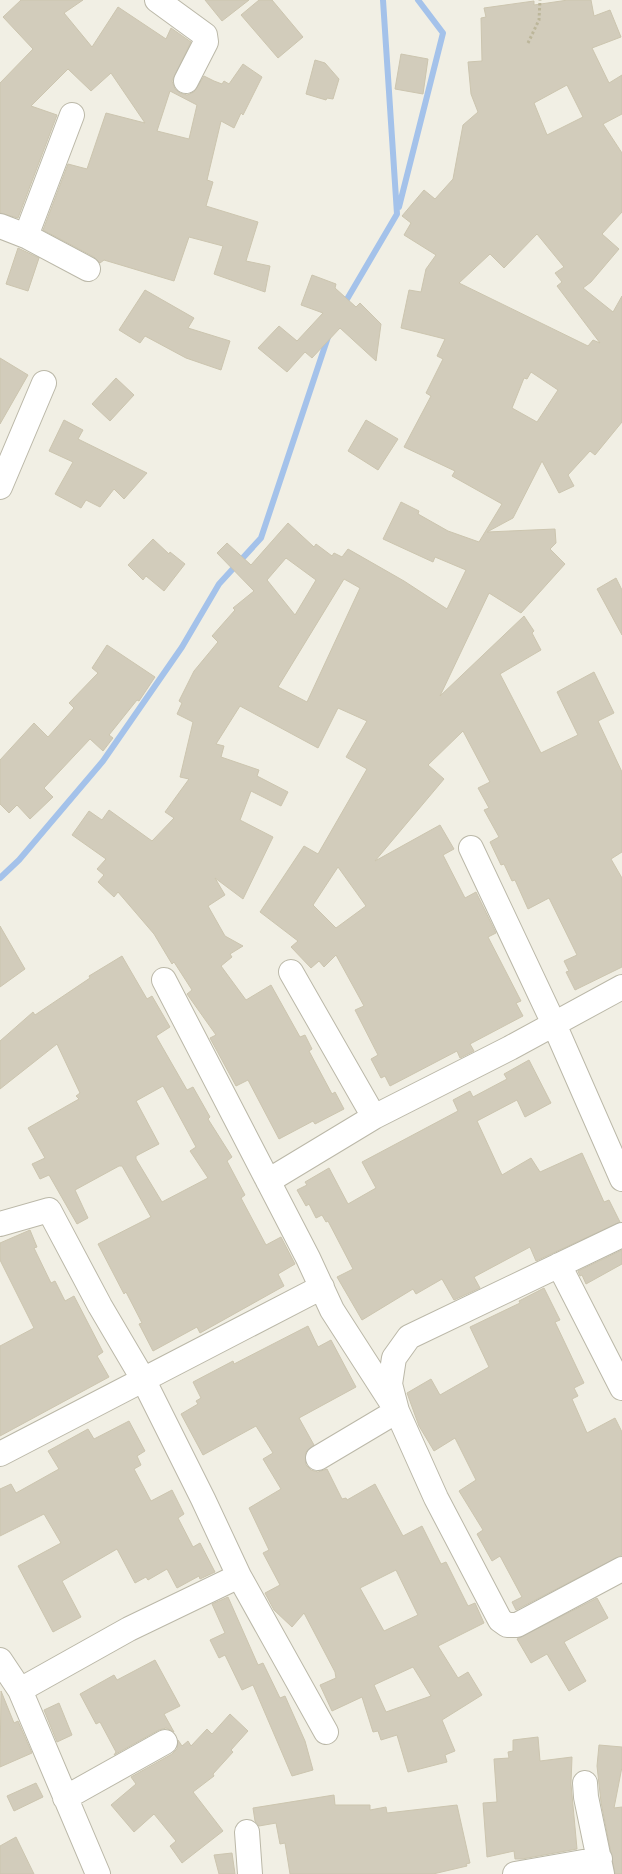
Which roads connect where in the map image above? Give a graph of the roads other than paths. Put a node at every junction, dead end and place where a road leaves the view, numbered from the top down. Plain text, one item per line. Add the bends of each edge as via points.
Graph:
1 (158, 0) edge
2 (186, 81) dead end
3 (72, 115) dead end
4 (0, 226) edge
5 (26, 236) junction
6 (88, 269) dead end
7 (44, 383) dead end
8 (0, 487) edge
9 (471, 848) dead end
10 (290, 972) dead end
11 (164, 980) dead end
12 (622, 987) edge
13 (554, 1024) junction
14 (374, 1117) junction
15 (622, 1179) edge
16 (268, 1181) junction
17 (0, 1224) edge
18 (622, 1234) edge
19 (559, 1265) junction
20 (322, 1286) junction
21 (143, 1379) junction
22 (622, 1388) edge
23 (397, 1411) junction
24 (0, 1454) edge
25 (318, 1458) dead end
26 (622, 1569) edge
27 (238, 1576) junction
28 (0, 1660) edge
29 (20, 1690) junction
30 (326, 1732) dead end
31 (165, 1742) dead end
32 (585, 1783) dead end
33 (65, 1798) junction
34 (247, 1832) dead end
35 (601, 1867) edge
36 (98, 1874) edge
37 (250, 1874) edge
38 (515, 1874) edge

1 - 2 street via 205,34 206,42
3 - 5 street
4 - 5 street
5 - 6 street
7 - 8 street
9 - 13 street
10 - 14 street
11 - 16 street
12 - 13 street
13 - 14 street
13 - 15 street
14 - 16 street
16 - 20 street
17 - 21 street via 49,1210
18 - 19 street
19 - 22 street
19 - 23 street via 409,1337 394,1358 391,1375
20 - 21 street
20 - 23 street via 332,1310
21 - 24 street
21 - 27 street
23 - 25 street
23 - 26 street via 436,1498 500,1620 507,1625 517,1625
27 - 29 street via 130,1629
27 - 30 street
28 - 29 street
29 - 33 street
31 - 33 street
32 - 35 street
33 - 36 street
34 - 37 street
35 - 38 street

